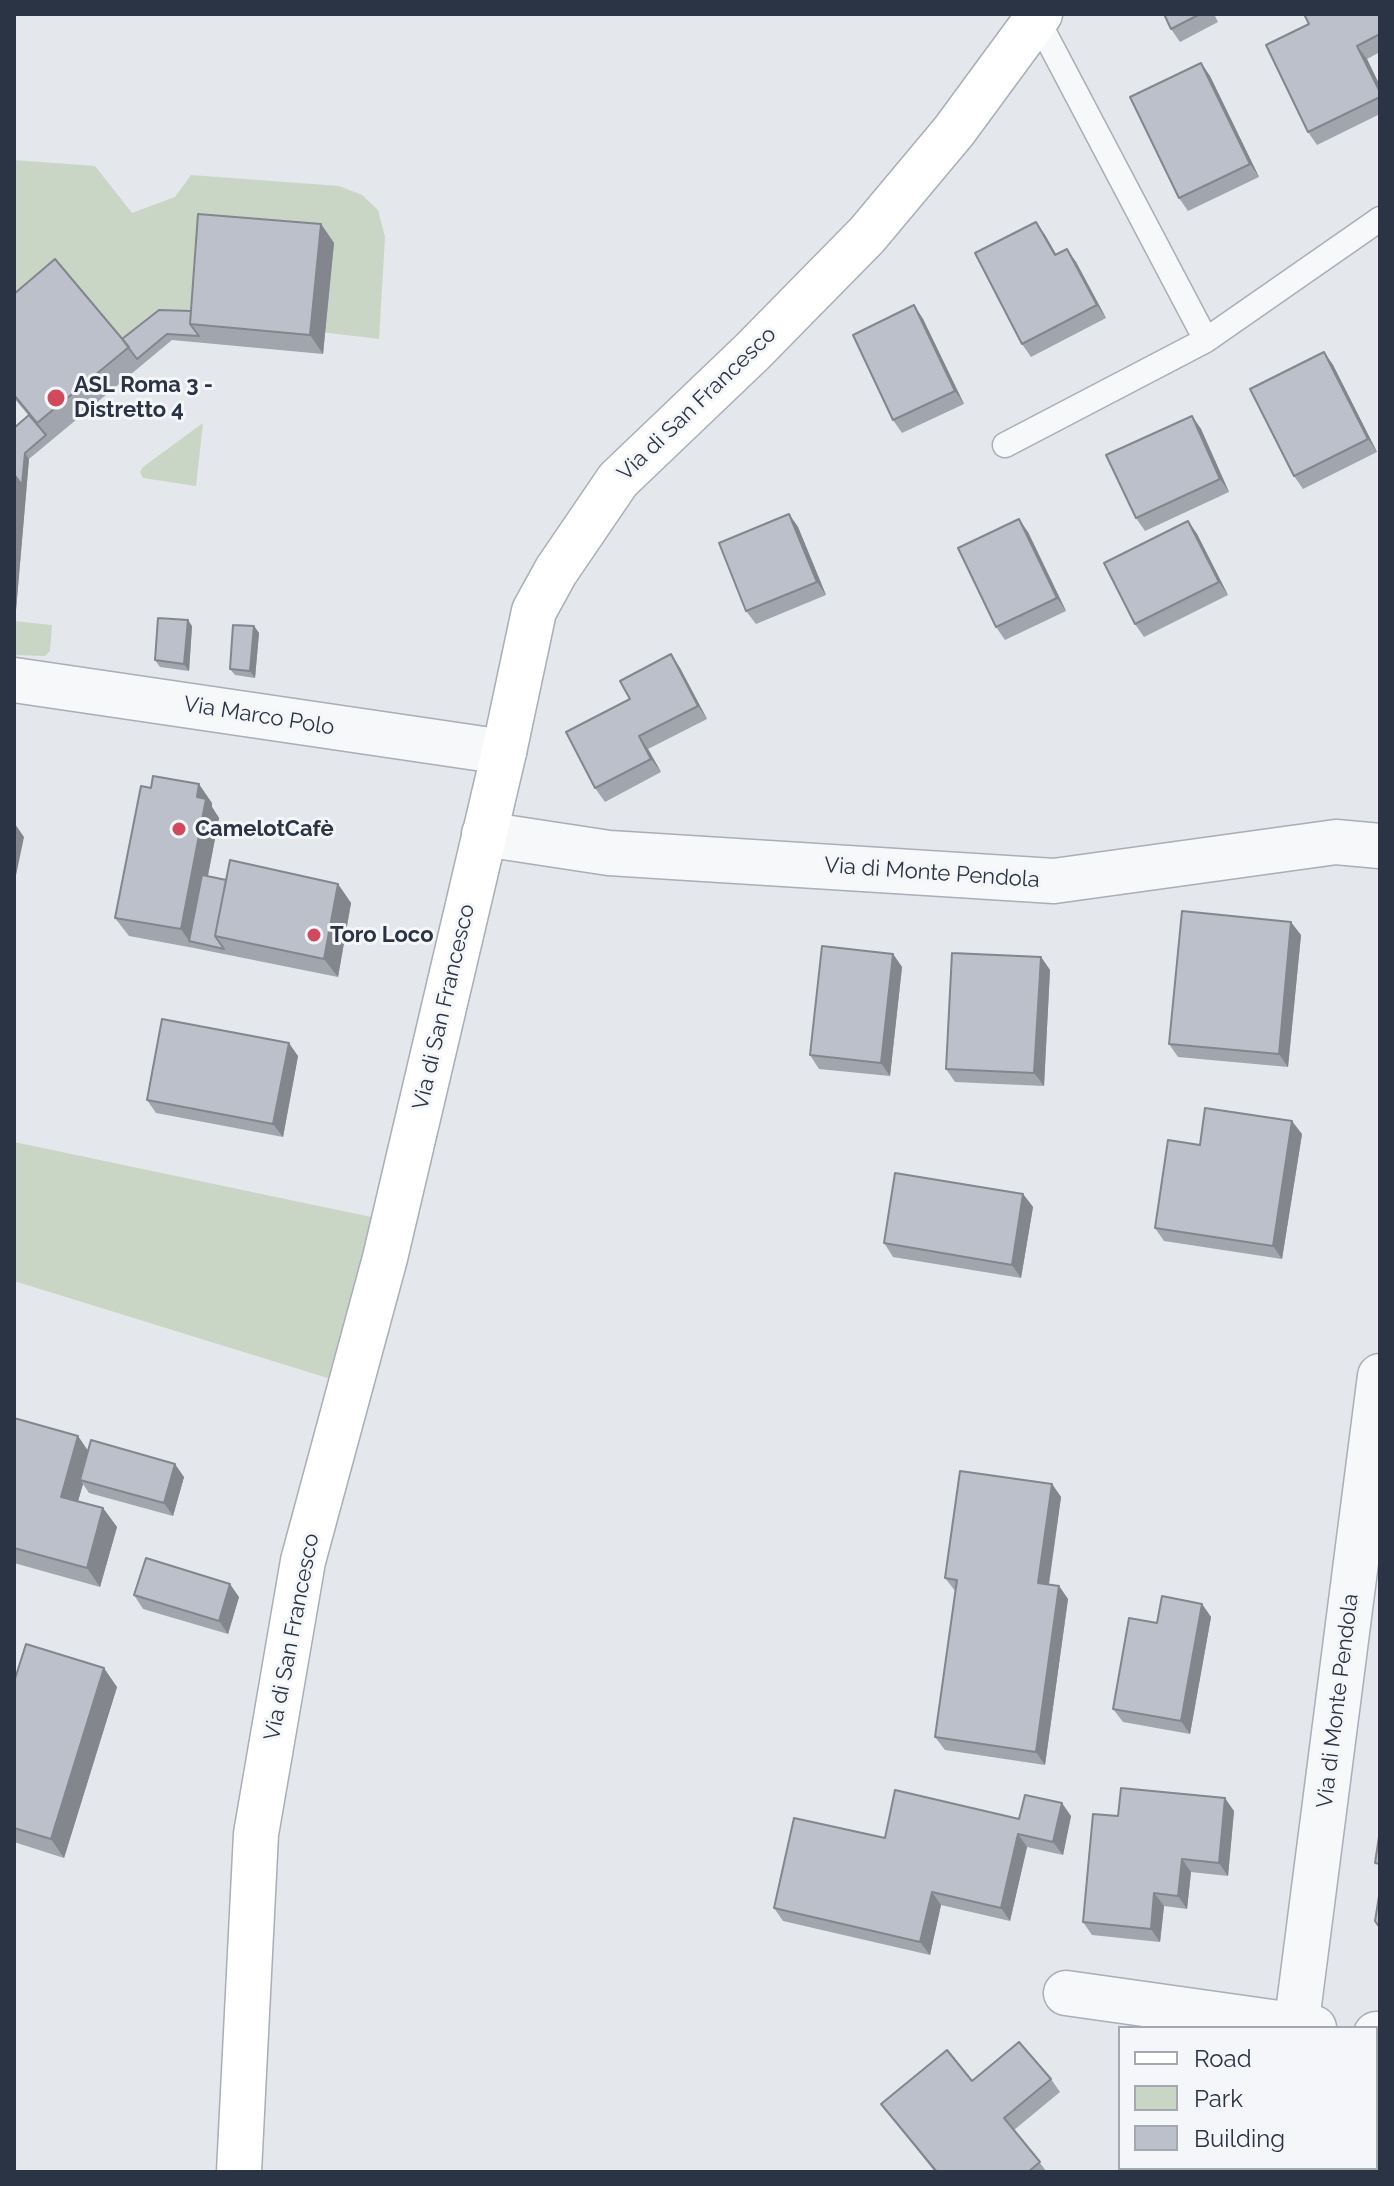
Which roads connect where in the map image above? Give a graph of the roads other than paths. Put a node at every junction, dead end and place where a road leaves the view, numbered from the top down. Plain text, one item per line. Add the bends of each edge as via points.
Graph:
1 (1039, 16) edge
2 (1380, 219) edge
3 (1206, 340) junction
4 (1005, 445) dead end
5 (14, 680) edge
6 (504, 752) junction
7 (484, 834) junction
8 (1380, 846) edge
9 (1380, 1376) edge
10 (1066, 1993) dead end
11 (1295, 2026) edge
12 (1302, 2026) edge
13 (239, 2172) edge

1 - 3 lane, Via di San Francesco
1 - 6 street, Via di San Francesco via 954,131 867,235 618,480 534,611
2 - 3 lane
3 - 4 lane
5 - 6 street, Via Marco Polo
6 - 7 street, Via di San Francesco
7 - 8 street, Via di Monte Pendola via 609,853 1054,881 1336,842
7 - 13 street, Via di San Francesco via 385,1258 303,1561 256,1834
9 - 12 street, Via di Monte Pendola
10 - 11 street, Via di Monte Pendola

